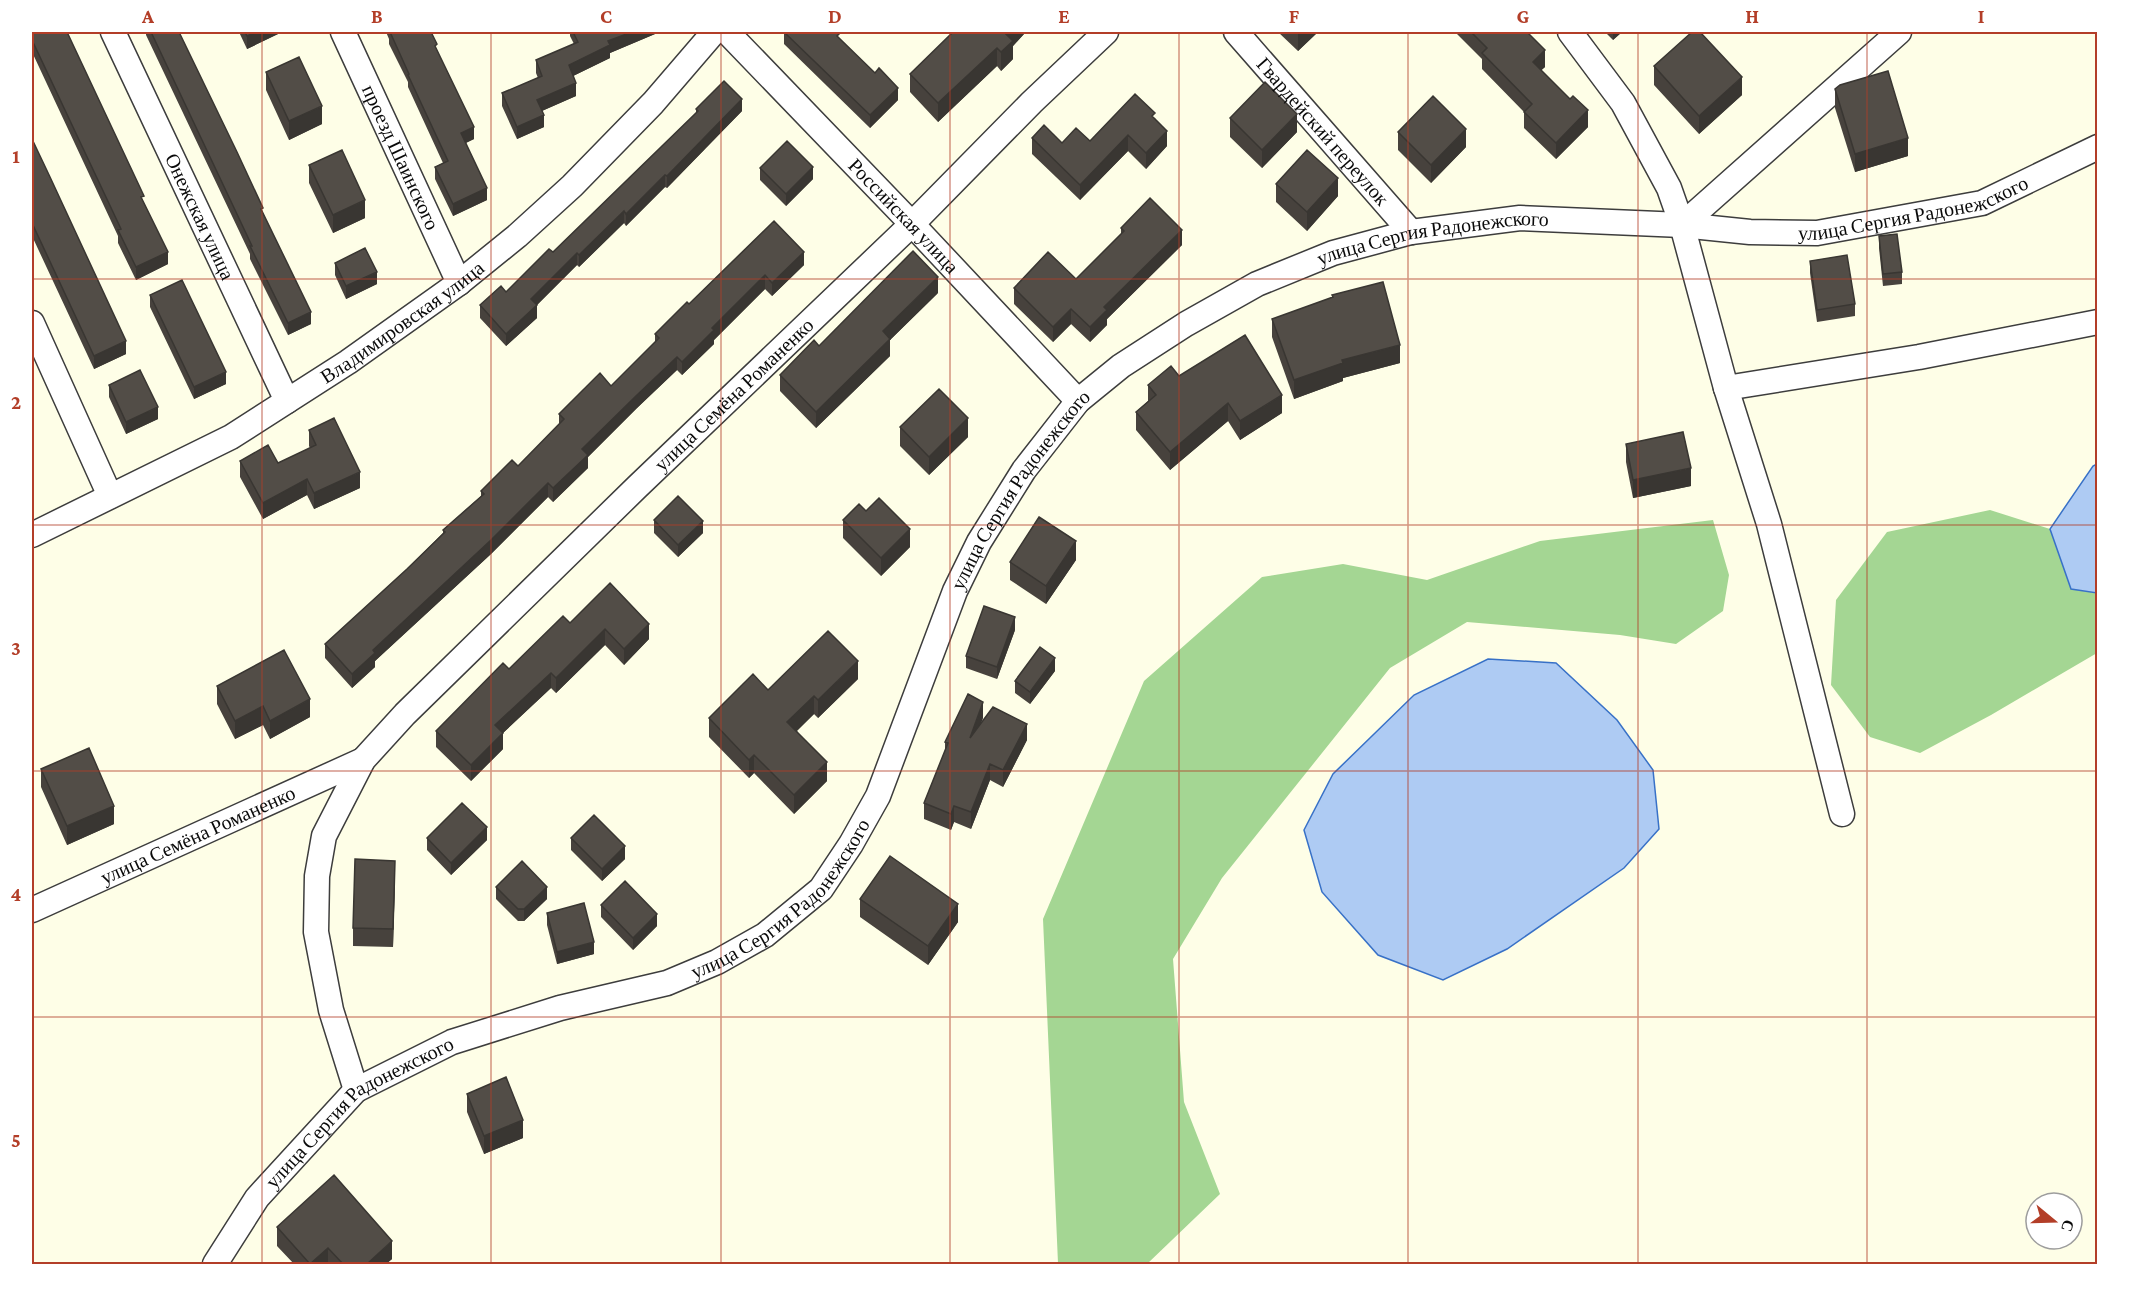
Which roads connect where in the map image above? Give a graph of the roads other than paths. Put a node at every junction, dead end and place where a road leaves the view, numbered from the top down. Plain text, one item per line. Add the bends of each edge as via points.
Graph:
1 (113, 32) edge
2 (344, 32) edge
3 (714, 32) edge
4 (727, 32) edge
5 (1106, 32) edge
6 (1236, 32) edge
7 (1570, 32) edge
8 (1899, 32) edge
9 (2097, 147) edge
10 (912, 224) junction
11 (1682, 225) junction
12 (1411, 232) junction
13 (459, 283) junction
14 (2097, 322) edge
15 (32, 323) edge
16 (1726, 387) junction
17 (287, 401) junction
18 (1078, 401) junction
19 (110, 496) junction
20 (32, 535) edge
21 (363, 760) junction
22 (1842, 814) dead end
23 (32, 910) edge
24 (356, 1090) junction
25 (214, 1264) edge

1 - 17 street, Онежская улица
2 - 13 street, проезд Шаинского
3 - 13 street, Владимировская улица via 653,103 572,186
4 - 10 street, Российская улица
5 - 10 street, улица Семёна Романенко
6 - 12 street, Гвардейский переулок
7 - 11 street via 1623,103 1669,188
8 - 11 street
9 - 11 street, улица Сергия Радонежского via 1982,203 1817,233
10 - 18 street, Российская улица
10 - 21 street, улица Семёна Романенко via 636,487
11 - 12 street, улица Сергия Радонежского via 1520,218
11 - 16 street
12 - 18 street, улица Сергия Радонежского via 1333,253 1257,284 1121,366
13 - 17 street, Владимировская улица
14 - 16 street via 1919,357
15 - 19 street
16 - 22 street via 1769,524
17 - 19 street, Владимировская улица via 231,437
18 - 24 street, улица Сергия Радонежского via 1024,470 979,542 955,591 878,796 821,889 765,935 717,962 667,983 560,1008 452,1042
19 - 20 street, Владимировская улица
21 - 23 street, улица Семёна Романенко
21 - 24 street, улица Семёна Романенко via 324,836 317,876 316,932 332,1010
24 - 25 street, улица Сергия Радонежского via 257,1198

